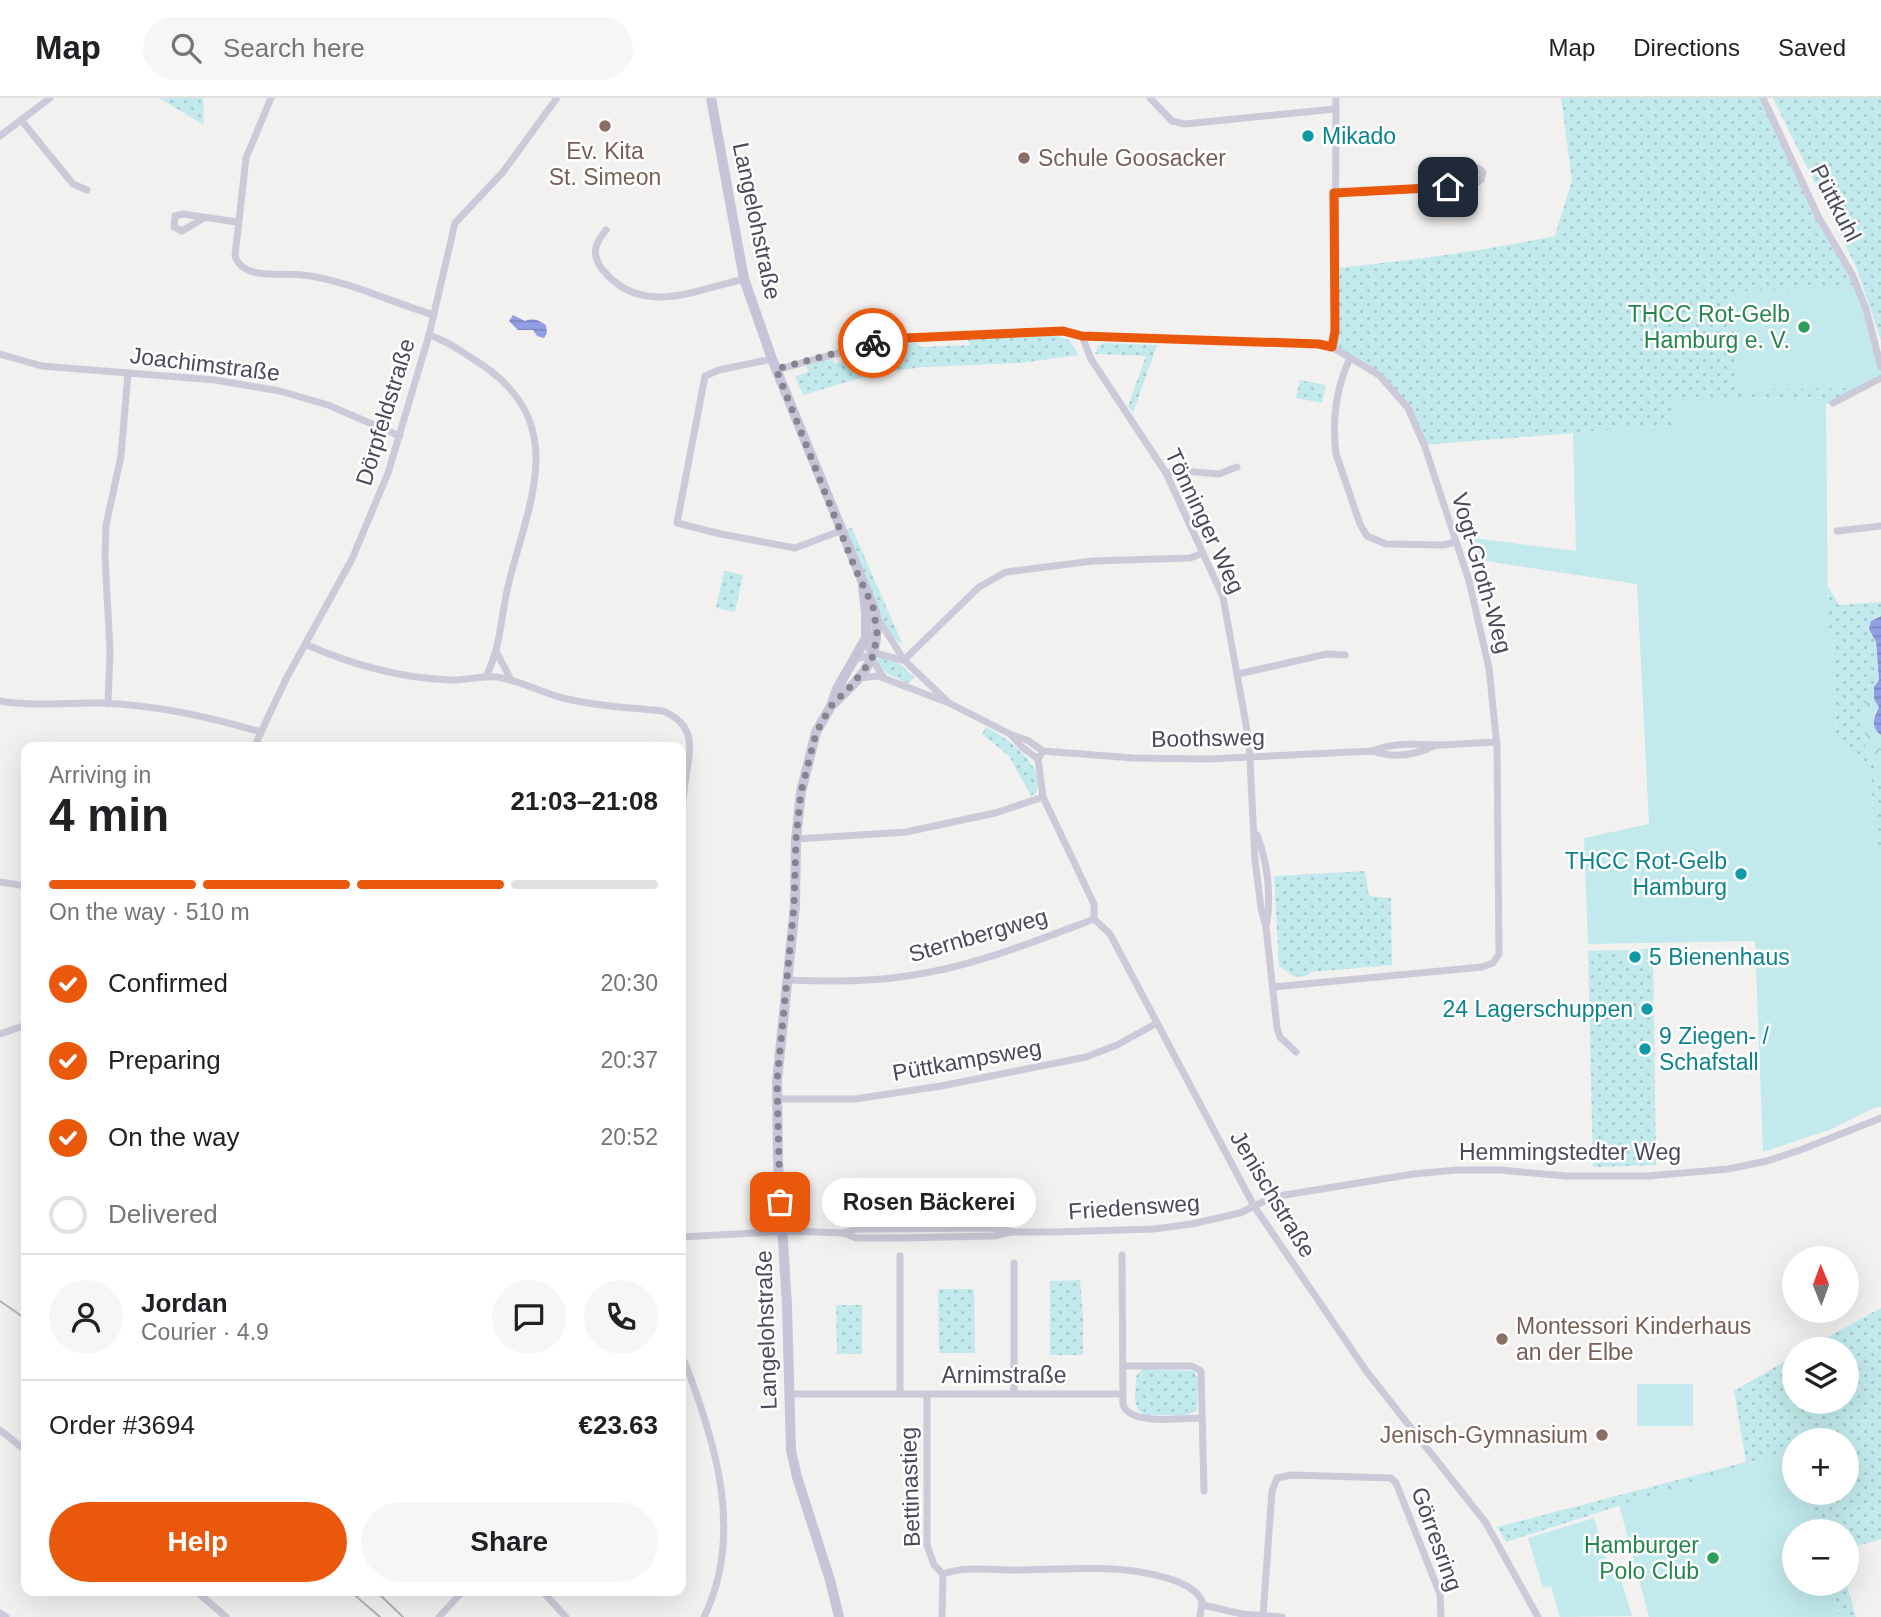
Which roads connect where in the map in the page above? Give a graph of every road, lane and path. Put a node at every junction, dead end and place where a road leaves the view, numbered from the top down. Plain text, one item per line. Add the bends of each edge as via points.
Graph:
1 (50, 98) edge
2 (271, 98) edge
3 (556, 98) edge
4 (711, 98) edge
5 (1150, 98) edge
6 (1336, 98) edge
7 (1763, 98) edge
8 (1335, 109) junction
9 (21, 120) junction
10 (0, 136) edge
11 (1448, 187) dead end
12 (87, 190) dead end
13 (1334, 193) junction
14 (204, 218) dead end
15 (237, 222) junction
16 (606, 230) dead end
17 (744, 279) junction
18 (434, 315) junction
19 (429, 335) junction
20 (1082, 336) junction
21 (1332, 347) junction
22 (0, 354) edge
23 (1350, 358) junction
24 (774, 364) junction
25 (1881, 367) edge
26 (128, 373) junction
27 (1881, 378) edge
28 (1833, 403) dead end
29 (400, 436) junction
30 (1237, 467) dead end
31 (1166, 473) junction
32 (1881, 526) edge
33 (840, 531) junction
34 (1837, 531) dead end
35 (1455, 542) junction
36 (1203, 553) junction
37 (863, 586) junction
38 (875, 612) junction
39 (866, 638) junction
40 (305, 644) junction
41 (496, 651) junction
42 (872, 656) junction
43 (1345, 656) dead end
44 (855, 659) junction
45 (904, 660) junction
46 (1238, 674) junction
47 (486, 676) junction
48 (859, 678) junction
49 (884, 678) junction
50 (512, 680) junction
51 (0, 701) edge
52 (949, 703) junction
53 (108, 704) junction
54 (831, 706) junction
55 (261, 732) junction
56 (1012, 735) junction
57 (256, 742) edge
58 (1497, 742) junction
59 (1436, 745) junction
60 (1044, 751) junction
61 (1373, 751) junction
62 (1249, 758) junction
63 (1038, 759) junction
64 (686, 784) edge
65 (1044, 797) junction
66 (796, 839) junction
67 (0, 882) edge
68 (21, 885) edge
69 (1094, 919) junction
70 (788, 980) junction
71 (1273, 987) junction
72 (1157, 1023) junction
73 (21, 1027) edge
74 (0, 1034) edge
75 (1296, 1052) dead end
76 (776, 1099) junction
77 (1881, 1118) edge
78 (1254, 1206) junction
79 (783, 1232) junction
80 (686, 1237) edge
81 (1122, 1255) dead end
82 (900, 1256) dead end
83 (1014, 1263) dead end
84 (686, 1366) edge
85 (1122, 1366) junction
86 (790, 1394) junction
87 (900, 1394) junction
88 (1014, 1394) junction
89 (1123, 1394) junction
90 (927, 1395) junction
91 (1202, 1418) junction
92 (0, 1430) edge
93 (21, 1447) edge
94 (1204, 1491) dead end
95 (943, 1574) junction
96 (202, 1596) edge
97 (458, 1596) edge
98 (547, 1596) edge
99 (1203, 1605) junction
100 (0, 1614) edge
101 (1263, 1616) edge
102 (6, 1617) edge
103 (226, 1617) edge
104 (439, 1617) edge
105 (566, 1617) edge
106 (704, 1617) edge
107 (839, 1617) edge
108 (942, 1617) edge
109 (1200, 1617) edge
110 (1282, 1617) edge
111 (1441, 1617) edge
112 (1538, 1617) edge

1 - 9 street
2 - 15 street via 246,158
3 - 18 street, Dörpfeldstraße via 510,164 455,223
4 - 17 street, Langelohstraße
5 - 8 street via 1172,121 1185,124
6 - 8 street
7 - 25 street, Püttkuhl via 1819,218 1858,288
8 - 13 street
9 - 10 street
9 - 12 street via 73,184
11 - 13 street
13 - 21 street
14 - 15 street
15 - 18 street via 235,256 241,268 326,279
16 - 17 street via 595,248 596,259 610,277 634,293 664,298
17 - 24 street, Langelohstraße
18 - 19 street, Dörpfeldstraße
19 - 29 street, Dörpfeldstraße
19 - 41 street via 498,376 518,400 534,436 536,473
20 - 21 street, Vogt-Groth-Weg
20 - 24 street via 1044,331 906,338
20 - 31 street, Tönninger Weg via 1091,359
21 - 23 street, Vogt-Groth-Weg
22 - 26 street, Joachimstraße via 42,366
23 - 35 street, Vogt-Groth-Weg via 1379,375 1407,407 1424,444
23 - 35 street via 1338,387 1335,443 1363,531 1386,544
24 - 33 street, Langelohstraße
24 - 33 street via 719,370 705,376 677,523 795,548
26 - 29 street, Joachimstraße via 215,380 287,393 353,414
26 - 53 street via 121,456 106,525
27 - 28 street
29 - 40 street, Dörpfeldstraße via 365,531
30 - 31 street via 1219,474
31 - 36 street, Tönninger Weg
32 - 34 street
33 - 37 street, Langelohstraße
35 - 58 street, Vogt-Groth-Weg via 1486,648
36 - 45 street via 1190,558 1093,561 1006,572 979,587
36 - 46 street, Tönninger Weg via 1223,597
37 - 38 street, Langelohstraße
37 - 39 street, Langelohstraße
38 - 42 street, Langelohstraße via 877,640
38 - 45 street
39 - 42 street
39 - 44 street, Langelohstraße
40 - 47 street via 399,674 451,681
40 - 55 street, Dörpfeldstraße
41 - 47 street
41 - 50 street
42 - 44 street
42 - 45 street via 887,654
42 - 48 street, Langelohstraße
42 - 49 street
43 - 46 street via 1327,654
44 - 54 street, Langelohstraße
45 - 52 street
46 - 62 street, Tönninger Weg
47 - 50 street
48 - 49 street
48 - 54 street, Langelohstraße
49 - 52 street
50 - 64 street via 570,699 673,715 686,729 691,747
51 - 53 street
52 - 56 street
53 - 55 street via 174,712
54 - 66 street, Langelohstraße via 808,760
55 - 57 street, Dörpfeldstraße
56 - 60 street
56 - 63 street
58 - 59 street, Boothsweg
58 - 71 street, Vogt-Groth-Weg via 1497,959 1482,967
59 - 61 street, Boothsweg via 1405,743
59 - 61 street, Boothsweg via 1405,755
60 - 62 street, Boothsweg via 1154,759
60 - 63 street
61 - 62 street, Boothsweg
62 - 71 street, Tönninger Weg via 1255,860
63 - 65 street, Jenischstraße
65 - 66 street via 920,830
65 - 69 street, Jenischstraße via 1094,904
66 - 70 street, Langelohstraße
67 - 68 street
69 - 70 street, Sternbergweg via 999,954 909,976 866,981
69 - 72 street, Jenischstraße via 1110,934
70 - 76 street, Langelohstraße
71 - 75 street, Tönninger Weg via 1280,1037
72 - 76 street, Püttkampsweg via 1086,1057 941,1087 855,1099
72 - 78 street, Jenischstraße
73 - 74 street
76 - 79 street, Langelohstraße
77 - 78 street, Hemmingstedter Weg via 1767,1161 1728,1168 1648,1176 1457,1170 1273,1197
78 - 79 street, Friedensweg via 1225,1217 1154,1229 856,1238 843,1233
78 - 112 street, Jenischstraße via 1367,1372 1486,1523
79 - 80 street, Friedensweg
79 - 86 street, Langelohstraße
81 - 85 street
82 - 87 street
83 - 88 street
84 - 106 street via 709,1427 722,1502 721,1572
85 - 89 street
85 - 91 street via 1197,1367 1202,1375
86 - 87 street, Arnimstraße
86 - 107 street, Langelohstraße via 793,1464
87 - 90 street, Arnimstraße
88 - 89 street, Arnimstraße
88 - 90 street, Arnimstraße
89 - 91 street via 1125,1411 1133,1417
90 - 95 street, Bettinastieg via 927,1545 934,1565
91 - 94 street
92 - 93 street
95 - 99 street via 953,1570 1144,1573 1195,1590
95 - 108 street
96 - 103 street
97 - 104 street
98 - 105 street
99 - 101 street
99 - 109 street
100 - 102 street
101 - 110 street
101 - 111 street, Görresring via 1272,1491 1277,1478 1291,1475 1391,1478 1440,1594

